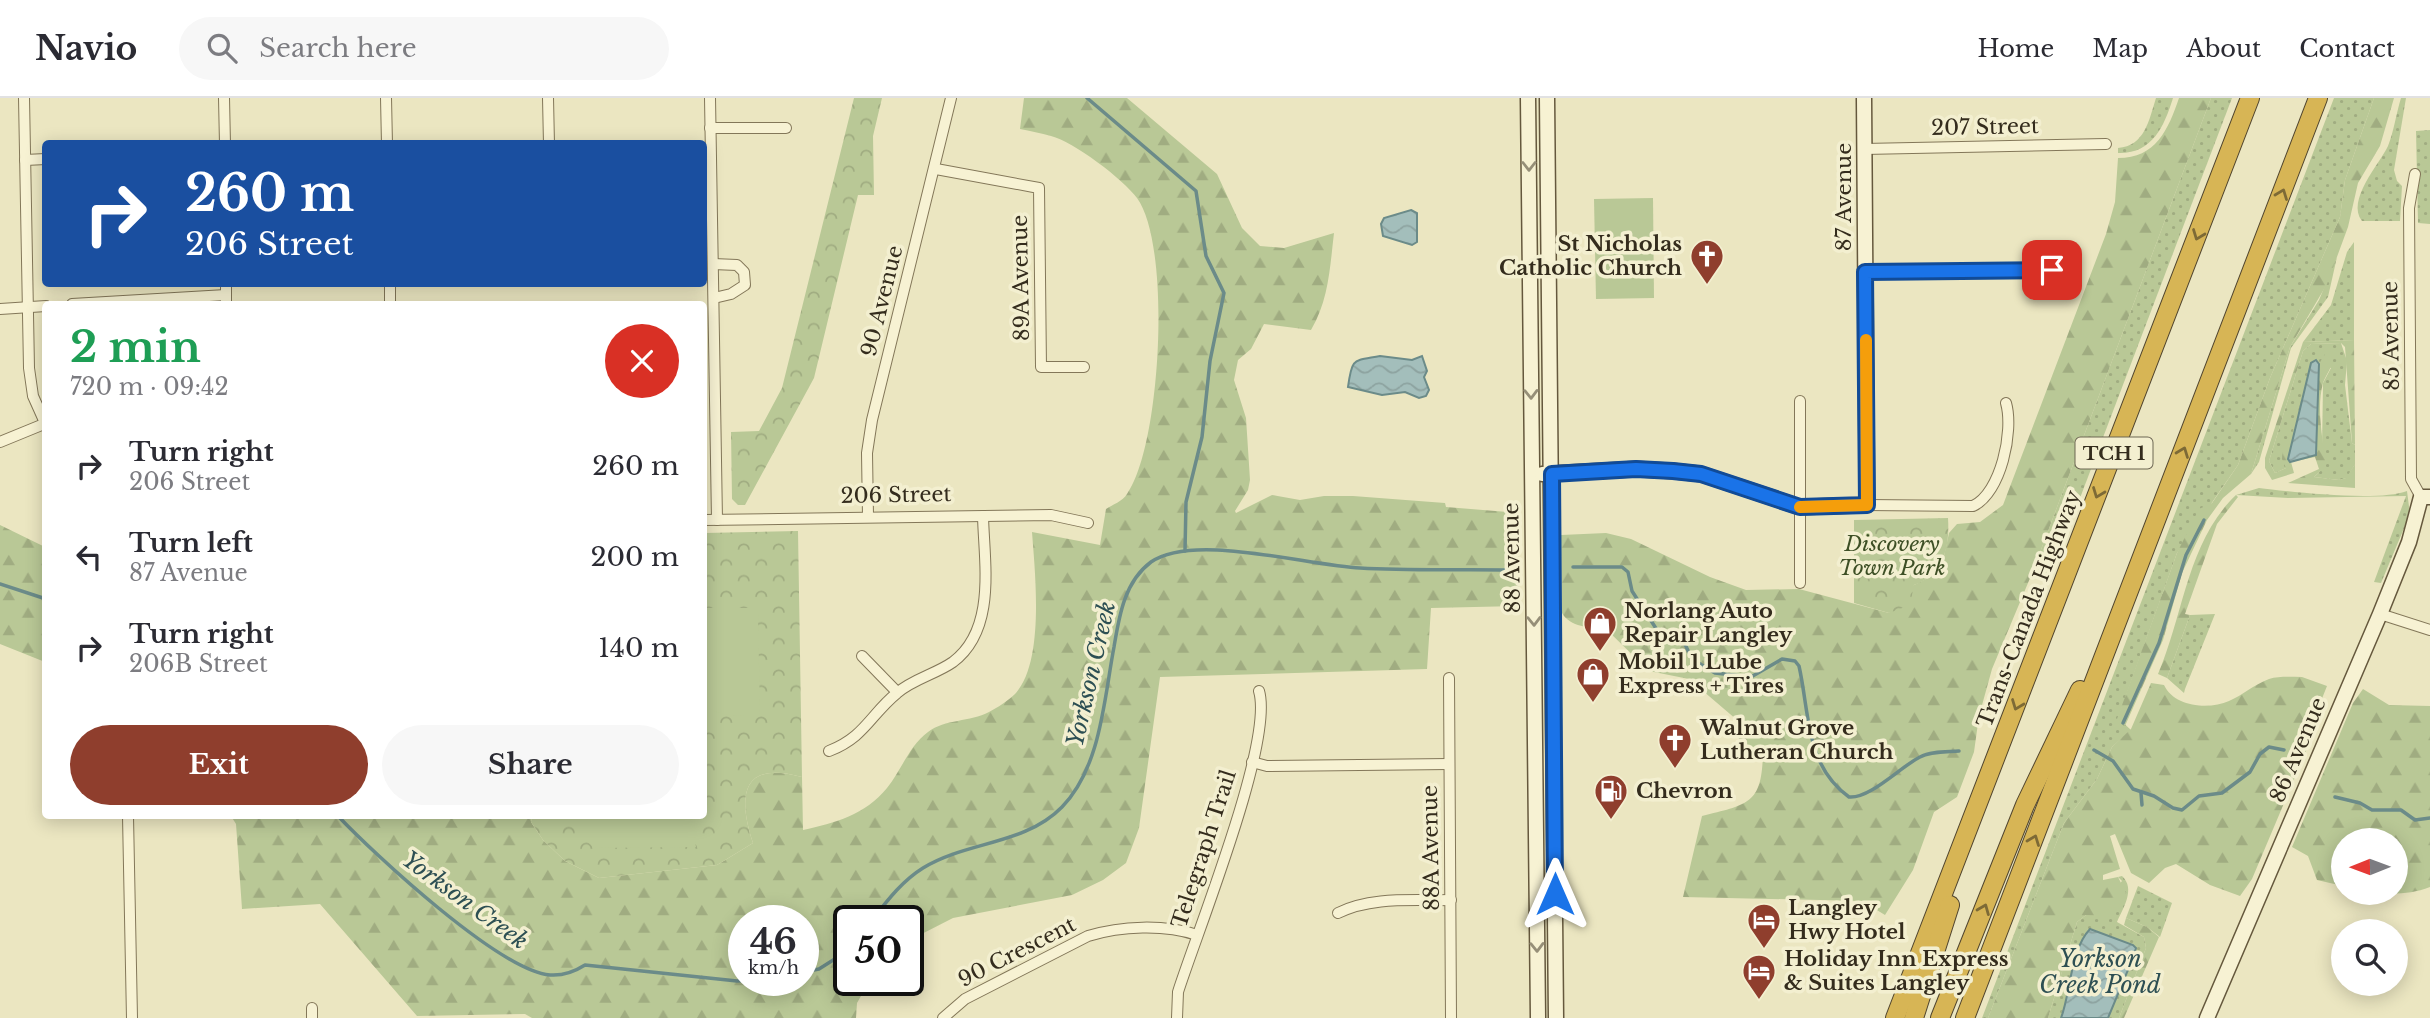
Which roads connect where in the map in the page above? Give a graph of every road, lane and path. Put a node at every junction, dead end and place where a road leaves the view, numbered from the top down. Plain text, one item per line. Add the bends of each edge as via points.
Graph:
1 (24, 98) edge
2 (224, 98) edge
3 (386, 98) edge
4 (548, 98) edge
5 (709, 98) edge
6 (951, 98) edge
7 (1528, 98) edge
8 (1547, 98) edge
9 (1864, 98) edge
10 (2250, 98) edge
11 (2318, 98) edge
12 (710, 128) junction
13 (786, 128) dead end
14 (225, 140) edge
15 (387, 140) edge
16 (549, 140) edge
17 (2106, 144) dead end
18 (1864, 149) junction
19 (42, 159) edge
20 (25, 160) junction
21 (936, 169) junction
22 (2415, 174) dead end
23 (707, 195) edge
24 (713, 264) junction
25 (1865, 272) junction
26 (2068, 274) dead end
27 (714, 298) junction
28 (226, 300) edge
29 (1530, 300) junction
30 (188, 301) edge
31 (42, 306) edge
32 (27, 307) junction
33 (0, 309) edge
34 (1084, 367) dead end
35 (1551, 398) junction
36 (1800, 401) dead end
37 (2007, 403) dead end
38 (42, 417) edge
39 (42, 425) edge
40 (0, 442) edge
41 (1532, 474) junction
42 (1552, 474) junction
43 (2425, 497) edge
44 (1867, 505) junction
45 (1800, 507) junction
46 (868, 516) junction
47 (983, 516) junction
48 (707, 520) edge
49 (717, 520) junction
50 (1088, 523) dead end
51 (2141, 561) junction
52 (1800, 583) dead end
53 (2380, 614) junction
54 (2430, 630) edge
55 (862, 656) dead end
56 (1449, 678) dead end
57 (1259, 691) dead end
58 (897, 692) junction
59 (1535, 724) junction
60 (1553, 724) junction
61 (2005, 735) junction
62 (829, 751) dead end
63 (1252, 762) junction
64 (1449, 764) junction
65 (128, 819) edge
66 (1451, 900) junction
67 (1338, 913) dead end
68 (1197, 935) junction
69 (132, 1018) edge
70 (943, 1018) edge
71 (1177, 1018) edge
72 (1451, 1018) edge
73 (1538, 1018) edge
74 (1556, 1018) edge
75 (1895, 1018) edge
76 (1914, 1018) edge
77 (1940, 1018) edge
78 (1965, 1018) edge
79 (2207, 1018) edge

1 - 20 street
2 - 14 street
3 - 15 street
4 - 16 street
5 - 12 street
6 - 21 street, 90 Avenue
7 -> 29 main road, 88 Avenue
8 - 35 main road, 88 Avenue
9 - 18 main road, 87 Avenue
10 -> 61 highway, Trans-Canada Highway / TCH 1
51 -> 11 highway, TCH 1
12 - 13 street
12 - 23 street
17 - 18 street, 207 Street
18 - 25 main road, 87 Avenue
19 - 20 street
20 - 32 street
21 - 34 street, 89A Avenue via 1039,188 1041,367
21 - 46 street, 90 Avenue via 870,432
22 - 43 street, 85 Avenue via 2409,208 2411,479
23 - 24 street
24 - 27 street
24 - 27 street via 737,265 744,272 745,285
25 - 26 street via 2052,270
25 - 44 main road, 87 Avenue
27 - 49 street
28 - 30 street
29 - 35 main road via 1540,308 1544,380
29 -> 41 main road, 88 Avenue
31 - 32 street
32 - 33 street
32 - 38 street via 33,396
35 - 42 main road, 88 Avenue
36 - 45 street
37 - 44 street via 2009,434 1992,490 1984,500 1973,506
39 - 40 street
41 - 42 main road
41 -> 59 main road, 88 Avenue
42 - 45 main road via 1636,469 1701,474
42 - 60 main road, 88 Avenue
43 - 53 main road, 86 Avenue
44 - 45 main road
45 - 52 street
46 - 47 street, 206 Street
46 - 49 street, 206 Street
47 - 50 street, 206 Street via 1051,515
47 - 58 street via 985,599 975,635 954,661
48 - 49 street, 206 Street
77 -> 51 highway via 2025,805
78 -> 51 highway, TCH 1
53 - 54 street
53 - 79 main road, 86 Avenue
55 - 58 street
56 - 64 street, 88A Avenue
57 - 63 street, Telegraph Trail via 1262,720
58 - 62 street via 849,743
59 - 60 main road
59 -> 73 main road, 88 Avenue
60 - 74 main road, 88 Avenue
61 - 75 highway, Trans-Canada Highway / TCH 1
61 - 76 highway
63 - 64 street via 1267,766
63 - 68 street, Telegraph Trail
64 - 66 street, 88A Avenue
65 - 69 street
66 - 67 street via 1365,903
66 - 72 street, 88A Avenue
68 - 70 street, 90 Crescent via 1171,929 1105,931 1088,936 965,999
68 - 71 street, Telegraph Trail via 1178,992

